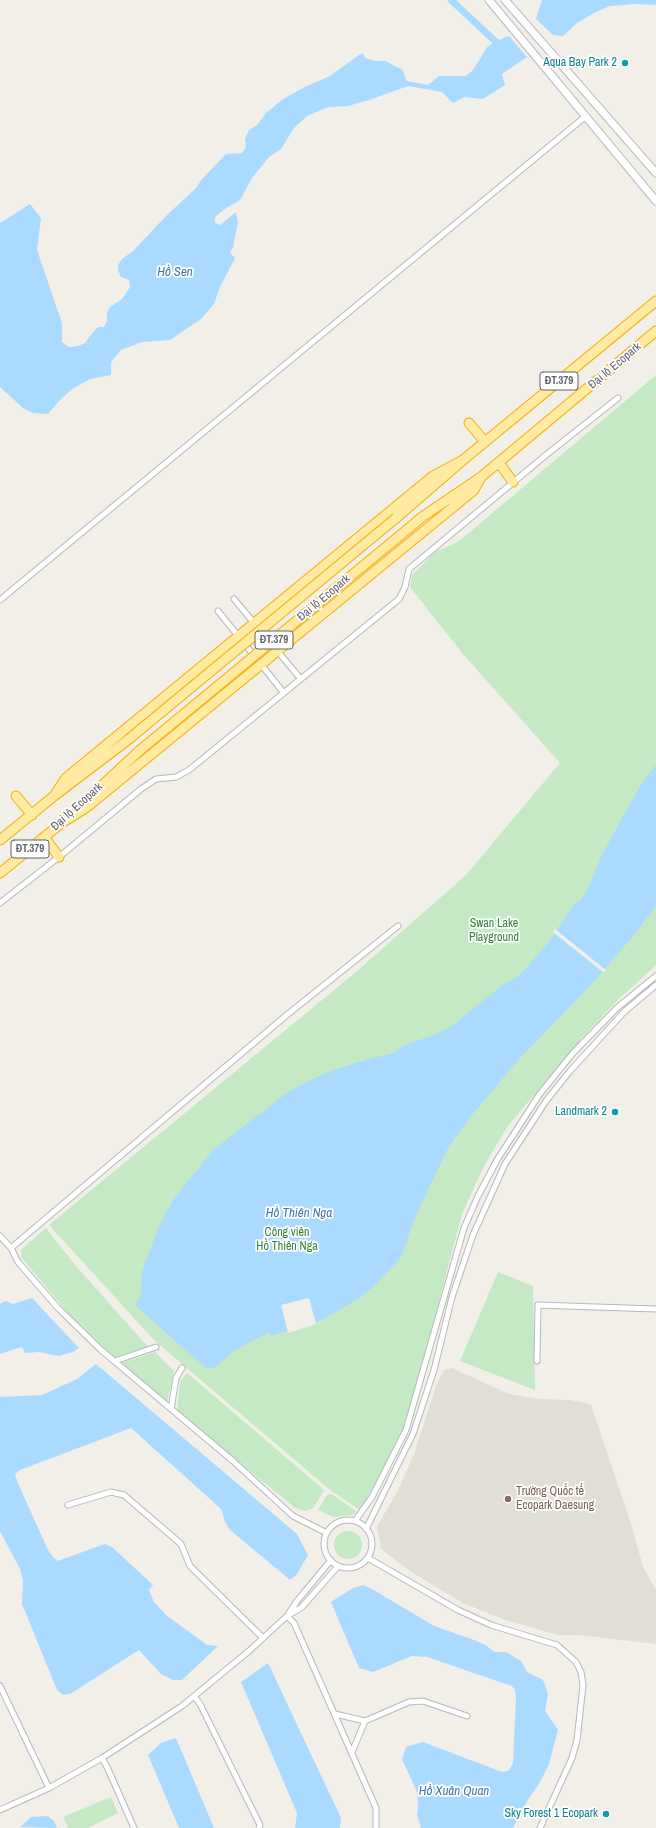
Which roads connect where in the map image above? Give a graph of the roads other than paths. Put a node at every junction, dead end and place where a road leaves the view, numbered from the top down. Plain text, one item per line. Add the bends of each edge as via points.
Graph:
1 (489, 0) edge
2 (505, 0) edge
3 (586, 116) junction
4 (656, 173) edge
5 (656, 201) edge
6 (656, 301) edge
7 (656, 332) edge
8 (618, 398) dead end
9 (469, 423) dead end
10 (485, 442) junction
11 (463, 460) junction
12 (499, 462) junction
13 (481, 477) junction
14 (513, 482) junction
15 (234, 599) dead end
16 (0, 600) edge
17 (218, 611) dead end
18 (254, 623) junction
19 (238, 636) junction
20 (277, 650) junction
21 (261, 664) junction
22 (300, 678) junction
23 (283, 692) junction
24 (16, 796) dead end
25 (54, 796) junction
26 (32, 815) junction
27 (60, 824) junction
28 (44, 837) junction
29 (0, 840) edge
30 (60, 857) junction
31 (0, 873) edge
32 (0, 903) edge
33 (398, 926) dead end
34 (656, 976) edge
35 (656, 985) edge
36 (633, 994) junction
37 (638, 1001) junction
38 (497, 1160) junction
39 (505, 1164) junction
40 (0, 1236) edge
41 (10, 1248) junction
42 (444, 1295) junction
43 (452, 1297) junction
44 (656, 1310) edge
45 (156, 1347) dead end
46 (114, 1361) junction
47 (537, 1361) dead end
48 (182, 1368) dead end
49 (171, 1409) junction
50 (406, 1430) junction
51 (414, 1434) junction
52 (68, 1504) dead end
53 (355, 1522) junction
54 (366, 1529) junction
55 (327, 1533) junction
56 (368, 1558) junction
57 (331, 1560) junction
58 (338, 1566) junction
59 (287, 1616) junction
60 (263, 1638) junction
61 (0, 1686) edge
62 (194, 1696) junction
63 (335, 1714) junction
64 (467, 1716) dead end
65 (365, 1721) junction
66 (352, 1752) junction
67 (102, 1758) junction
68 (49, 1788) junction
69 (0, 1810) edge
70 (134, 1828) edge
71 (260, 1828) edge
72 (376, 1828) edge
73 (540, 1828) edge

1 - 3 main road
2 - 4 main road
3 - 5 main road
3 - 16 street
6 - 10 highway, Đại lộ Ecopark / ĐT.379
7 - 12 highway, Đại lộ Ecopark / ĐT.379
8 - 14 street
9 - 10 highway
10 - 11 highway, Đại lộ Ecopark / ĐT.379
11 - 18 highway via 433,476
11 - 25 highway, Đại lộ Ecopark / ĐT.379, bridge via 129,740
12 - 13 highway, Đại lộ Ecopark / ĐT.379
12 - 14 highway
13 - 20 highway via 474,490
13 - 27 highway, Đại lộ Ecopark / ĐT.379, bridge via 422,517 139,751
14 - 22 street via 409,569 399,599
15 - 18 street
17 - 19 street
18 - 19 highway
18 - 20 street
19 - 21 street
19 - 25 highway via 66,778
20 - 21 highway
20 - 22 street
21 - 23 street
21 - 27 highway via 87,807
22 - 23 street
23 - 30 street via 189,770 176,777 156,779
24 - 26 highway
25 - 26 highway, Đại lộ Ecopark / ĐT.379
26 - 29 highway, Đại lộ Ecopark / ĐT.379
27 - 28 highway, Đại lộ Ecopark / ĐT.379
28 - 30 highway
28 - 31 highway, Đại lộ Ecopark / ĐT.379
30 - 32 street
33 - 41 street via 288,1014
34 - 36 street
35 - 37 street
36 - 37 street
36 - 38 street via 573,1053 539,1095
37 - 39 street via 625,1011 570,1071 546,1101
38 - 39 street
38 - 42 street via 464,1228
39 - 43 street via 473,1235
40 - 41 street
41 - 46 street via 18,1262 58,1308
42 - 43 street
42 - 50 street
43 - 51 street via 434,1370
44 - 47 street via 538,1305
45 - 46 street
46 - 49 street
48 - 49 street via 176,1378
49 - 55 street via 293,1516
50 - 51 street
50 - 53 street via 372,1497
51 - 54 street
52 - 60 street via 111,1492 124,1495 181,1544 190,1566
53 - 54 street
53 - 55 street via 342,1521
54 - 56 street via 372,1543
55 - 57 street via 325,1544
56 - 58 street via 351,1568
56 - 73 street via 491,1626 557,1645 576,1662 583,1685 577,1740 572,1758
57 - 58 street
57 - 59 street
58 - 59 street via 302,1607
59 - 60 street
59 - 63 street via 294,1623
60 - 62 street
61 - 68 street
62 - 67 street
62 - 71 street
63 - 65 street
63 - 66 street
64 - 65 street via 423,1701 409,1702
65 - 66 street
66 - 72 street via 376,1808
67 - 68 street
67 - 70 street
68 - 69 street

